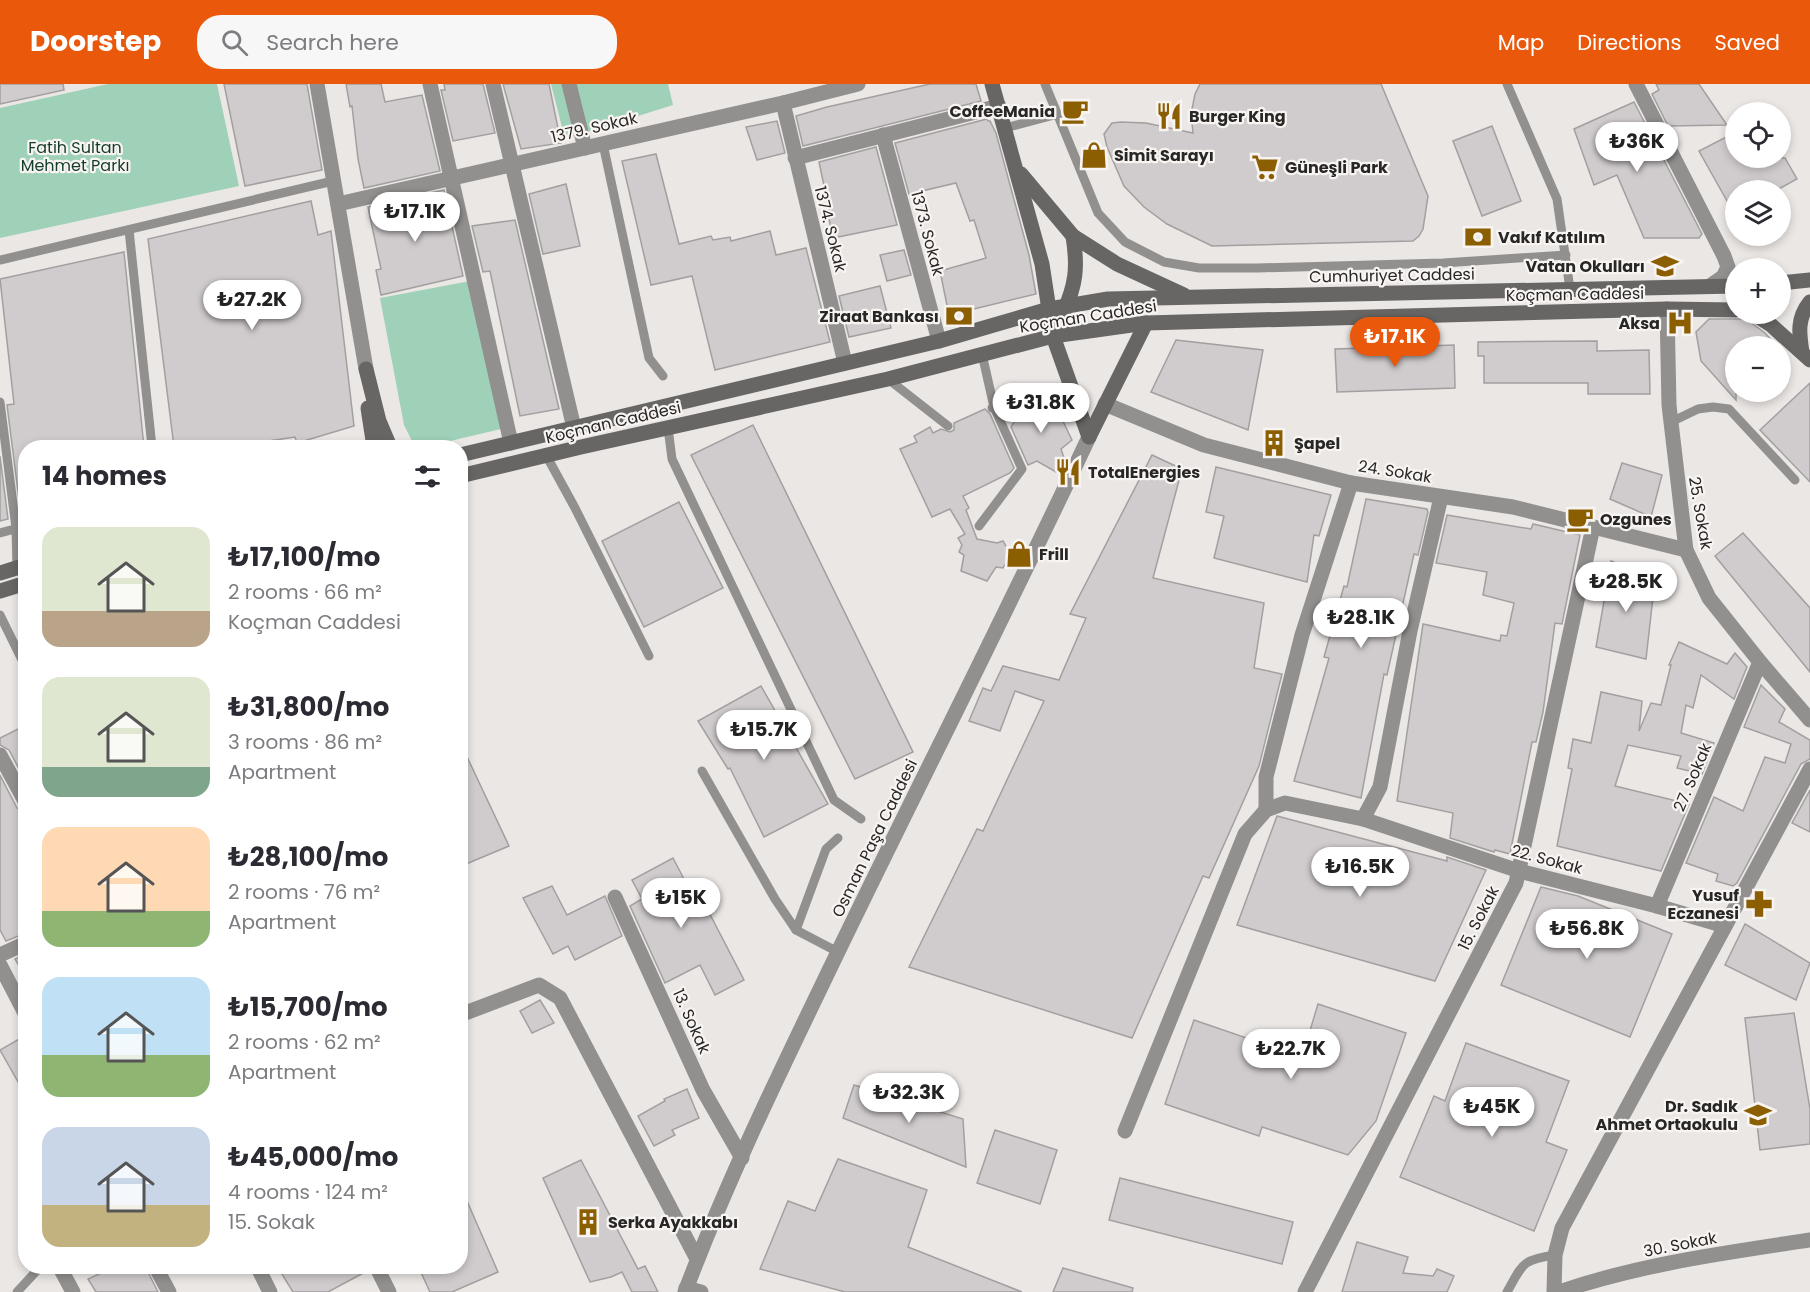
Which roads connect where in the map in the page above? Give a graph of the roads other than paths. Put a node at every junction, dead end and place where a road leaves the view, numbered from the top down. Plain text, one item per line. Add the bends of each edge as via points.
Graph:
1 (317, 84) edge
2 (430, 84) edge
3 (493, 84) edge
4 (569, 84) edge
5 (858, 84) edge
6 (992, 84) edge
7 (1046, 84) edge
8 (1507, 84) edge
9 (1636, 84) edge
10 (783, 103) junction
11 (999, 106) junction
12 (1058, 114) junction
13 (1005, 128) junction
14 (883, 135) junction
15 (603, 144) junction
16 (585, 148) junction
17 (795, 158) junction
18 (512, 164) junction
19 (1017, 170) junction
20 (450, 179) junction
21 (333, 181) junction
22 (338, 204) junction
23 (129, 230) junction
24 (1073, 236) junction
25 (1566, 255) junction
26 (0, 260) edge
27 (1810, 280) edge
28 (1791, 282) edge
29 (1710, 286) junction
30 (1725, 286) edge
31 (1570, 289) junction
32 (1190, 297) junction
33 (1810, 302) edge
34 (1066, 306) junction
35 (1049, 309) junction
36 (1667, 309) junction
37 (1725, 310) edge
38 (1146, 322) junction
39 (1769, 324) edge
40 (1053, 336) junction
41 (939, 341) junction
42 (982, 354) junction
43 (1806, 356) edge
44 (845, 363) junction
45 (366, 369) junction
46 (663, 376) dead end
47 (888, 379) junction
48 (0, 402) edge
49 (1106, 404) junction
50 (1671, 422) junction
51 (948, 426) dead end
52 (574, 428) junction
53 (668, 428) junction
54 (1089, 436) junction
55 (151, 440) edge
56 (373, 440) edge
57 (387, 440) edge
58 (511, 443) junction
59 (468, 453) edge
60 (546, 455) junction
61 (468, 474) edge
62 (1795, 480) dead end
63 (1351, 483) junction
64 (1441, 497) junction
65 (18, 509) edge
66 (979, 526) dead end
67 (1593, 527) junction
68 (18, 528) edge
69 (0, 533) edge
70 (1686, 550) junction
71 (18, 567) edge
72 (0, 573) edge
73 (18, 585) edge
74 (0, 591) edge
75 (0, 615) edge
76 (18, 652) edge
77 (649, 656) dead end
78 (1760, 662) junction
79 (1810, 720) edge
80 (0, 755) edge
81 (1810, 769) edge
82 (702, 771) dead end
83 (18, 788) edge
84 (1266, 810) junction
85 (861, 819) dead end
86 (1362, 819) junction
87 (838, 838) dead end
88 (1519, 871) junction
89 (615, 897) dead end
90 (1657, 906) junction
91 (1725, 926) junction
92 (796, 930) junction
93 (18, 947) edge
94 (838, 952) junction
95 (0, 955) edge
96 (0, 965) edge
97 (18, 1000) edge
98 (468, 1012) edge
99 (1125, 1131) dead end
100 (742, 1158) junction
101 (1810, 1240) edge
102 (1555, 1255) junction
103 (697, 1259) junction
104 (34, 1274) edge
105 (63, 1274) edge
106 (159, 1274) edge
107 (261, 1274) edge
108 (380, 1274) edge
109 (691, 1291) edge
110 (17, 1292) edge
111 (73, 1292) edge
112 (169, 1292) edge
113 (270, 1292) edge
114 (389, 1292) edge
115 (1305, 1292) edge
116 (1507, 1292) edge
117 (1556, 1292) edge

1 - 21 street
2 - 20 street
3 - 18 street
4 - 16 street
5 - 10 street, 1379. Sokak
6 - 11 main road
7 - 12 lane
8 - 25 lane via 1557,199
9 - 29 street via 1724,256 1728,267 1723,277
10 - 15 street, 1379. Sokak
10 - 17 street, 1374. Sokak
11 - 13 main road
11 - 14 street
12 - 13 lane
12 - 25 lane via 1098,213 1125,242 1164,262 1199,268 1258,268
13 - 19 main road
14 - 17 street
14 - 41 street, 1373. Sokak
15 - 16 street, 1379. Sokak
15 - 46 lane via 649,358
16 - 18 street, 1379. Sokak
17 - 44 street, 1374. Sokak
18 - 20 street, 1379. Sokak
18 - 52 street
19 - 24 main road
19 - 35 main road via 1042,264
20 - 22 street, 1379. Sokak
20 - 58 street
21 - 22 street
21 - 23 lane
22 - 45 street
23 - 26 lane
23 - 55 lane
24 - 32 main road via 1118,264
24 - 34 main road via 1077,262
25 - 31 lane
27 - 28 main road
29 - 30 main road, Cumhuriyet Caddesi
29 - 31 main road, Cumhuriyet Caddesi
31 - 32 main road, Cumhuriyet Caddesi
32 - 34 main road, Cumhuriyet Caddesi via 1108,298
33 - 43 main road via 1800,318 1799,331
34 - 35 main road, Cumhuriyet Caddesi
34 - 40 main road
35 - 40 main road
35 - 41 main road, Koçman Caddesi
36 - 37 main road, Koçman Caddesi
36 - 38 main road, Koçman Caddesi
36 - 50 street, 25. Sokak
38 - 40 main road, Koçman Caddesi
38 - 49 main road, Osman Paşa Caddesi
39 - 43 main road
40 - 42 main road, Koçman Caddesi
40 - 54 main road
41 - 44 main road, Koçman Caddesi
42 - 47 main road, Koçman Caddesi
42 - 66 lane via 993,408 1022,469
44 - 52 main road, Koçman Caddesi
45 - 56 main road
45 - 57 main road
47 - 51 lane
47 - 53 main road, Koçman Caddesi
48 - 65 lane
49 - 54 main road, Osman Paşa Caddesi
49 - 63 street, 24. Sokak via 1204,445
50 - 62 lane via 1698,409 1729,409
50 - 70 street, 25. Sokak
52 - 58 main road, Koçman Caddesi
53 - 60 main road, Koçman Caddesi
53 - 85 lane via 672,459 834,801
54 - 94 street, Osman Paşa Caddesi
58 - 59 main road, Koçman Caddesi
60 - 61 main road, Koçman Caddesi
60 - 77 lane
63 - 64 street, 24. Sokak
63 - 84 street via 1302,635 1266,777
64 - 67 street, 24. Sokak via 1513,507
64 - 86 street via 1380,787
67 - 70 street, 24. Sokak
67 - 88 street, 15. Sokak
68 - 69 lane
70 - 78 street, 25. Sokak via 1709,598
71 - 72 main road
73 - 74 main road
75 - 76 lane
78 - 79 street, 25. Sokak
78 - 90 street, 27. Sokak
80 - 83 street
81 - 91 street
82 - 92 lane
84 - 86 street, 22. Sokak via 1285,803
84 - 99 street via 1245,834
86 - 88 street, 22. Sokak
87 - 92 lane via 826,849
88 - 90 street, 22. Sokak
88 - 115 street, 15. Sokak
89 - 100 street, 13. Sokak via 703,1090
90 - 91 street, 22. Sokak
91 - 102 street via 1562,1228
92 - 94 lane
93 - 95 street
94 - 100 street, Osman Paşa Caddesi
96 - 97 street
98 - 103 street via 539,985 560,998
100 - 103 street, Osman Paşa Caddesi
101 - 117 street, 30. Sokak via 1687,1259
102 - 116 lane via 1533,1258 1522,1267
102 - 117 street
103 - 109 street, Osman Paşa Caddesi
104 - 110 lane
105 - 111 street
106 - 112 street
107 - 113 street
108 - 114 street

